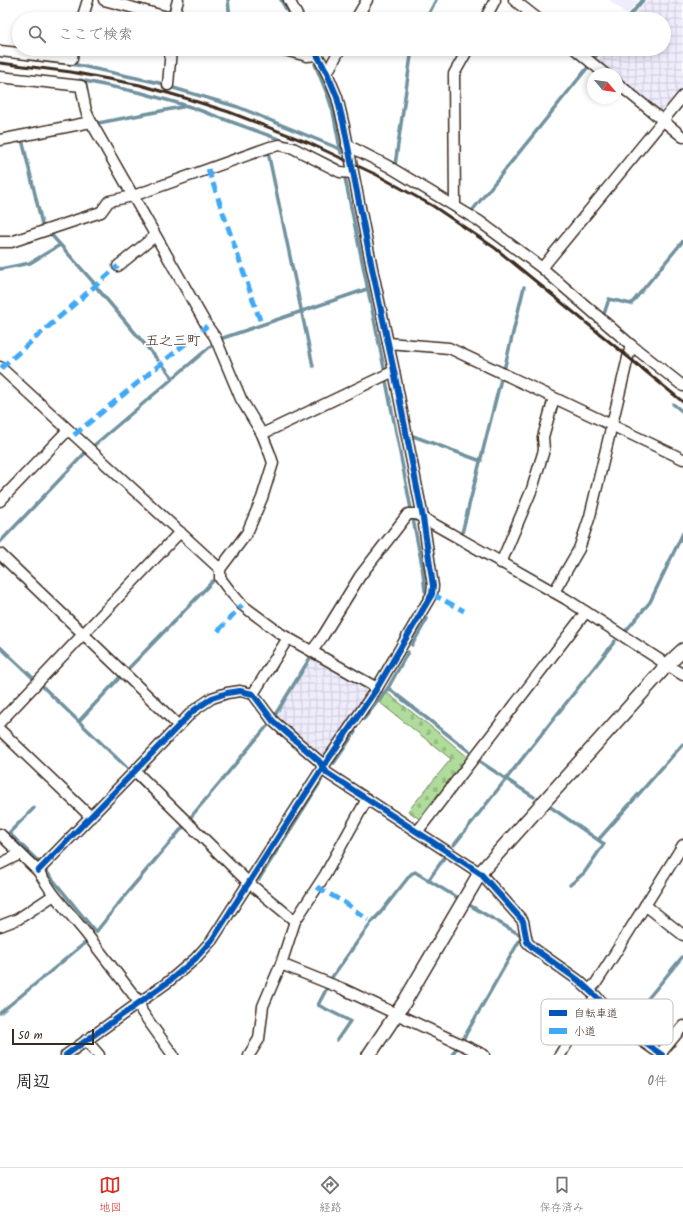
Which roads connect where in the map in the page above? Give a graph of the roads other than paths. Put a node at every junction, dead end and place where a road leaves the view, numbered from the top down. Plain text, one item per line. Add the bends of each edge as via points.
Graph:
1 (88, 0) edge
2 (104, 0) edge
3 (178, 0) edge
4 (289, 0) edge
5 (367, 0) edge
6 (495, 0) edge
7 (514, 0) edge
8 (84, 12) edge
9 (148, 12) edge
10 (175, 12) edge
11 (295, 12) edge
12 (360, 12) edge
13 (488, 12) edge
14 (529, 12) edge
15 (0, 51) edge
16 (12, 52) edge
17 (45, 56) edge
18 (72, 56) edge
19 (170, 56) edge
20 (318, 56) edge
21 (336, 56) edge
22 (464, 56) edge
23 (584, 56) edge
24 (599, 68) edge
25 (327, 73) junction
26 (0, 76) edge
27 (168, 85) dead end
28 (623, 88) edge
29 (683, 96) edge
30 (663, 120) junction
31 (90, 122) junction
32 (683, 137) edge
33 (0, 140) edge
34 (347, 145) junction
35 (352, 173) junction
36 (133, 196) junction
37 (455, 206) junction
38 (155, 236) junction
39 (0, 242) edge
40 (118, 266) dead end
41 (542, 268) junction
42 (388, 343) junction
43 (632, 345) junction
44 (0, 367) edge
45 (394, 371) junction
46 (683, 386) edge
47 (554, 398) junction
48 (612, 426) junction
49 (68, 430) junction
50 (262, 434) junction
51 (683, 459) edge
52 (0, 501) edge
53 (416, 515) junction
54 (180, 532) junction
55 (0, 554) edge
56 (501, 563) junction
57 (220, 569) junction
58 (554, 592) junction
59 (586, 612) junction
60 (83, 634) junction
61 (288, 638) junction
62 (683, 650) edge
63 (312, 652) junction
64 (667, 665) junction
65 (683, 675) edge
66 (377, 688) junction
67 (254, 694) junction
68 (0, 722) edge
69 (179, 726) junction
70 (0, 730) edge
71 (323, 767) junction
72 (135, 771) junction
73 (367, 799) junction
74 (91, 817) junction
75 (417, 832) junction
76 (0, 834) edge
77 (683, 845) edge
78 (20, 854) junction
79 (0, 864) edge
80 (38, 872) junction
81 (480, 873) junction
82 (249, 883) junction
83 (54, 895) junction
84 (645, 905) junction
85 (295, 921) junction
86 (0, 926) edge
87 (683, 935) edge
88 (281, 964) junction
89 (592, 993) junction
90 (589, 999) edge
91 (599, 999) edge
92 (139, 1002) junction
93 (396, 1014) junction
94 (683, 1026) edge
95 (673, 1039) edge
96 (86, 1040) junction
97 (565, 1045) edge
98 (648, 1045) edge
99 (668, 1045) edge
100 (661, 1054) edge
101 (66, 1055) edge
102 (99, 1055) edge
103 (173, 1055) edge
104 (249, 1055) edge
105 (369, 1055) edge
106 (484, 1055) edge
107 (560, 1055) edge

1 - 8 street
2 - 9 street
3 - 10 street
4 - 11 street
5 - 12 street
6 - 13 street
7 - 14 street
15 - 16 street
17 - 18 street via 72,59
19 - 27 street
20 - 25 street
21 - 25 street
22 - 37 street via 454,74
23 - 24 street
25 - 34 street via 337,97
26 - 31 street via 81,86
28 - 30 street
29 - 30 street
30 - 32 street
30 - 41 street
31 - 33 street
31 - 36 street
34 - 35 street
34 - 37 street
35 - 36 street via 340,172 293,148 270,146
35 - 42 street
36 - 38 street
36 - 39 street via 108,201 100,212 11,242
37 - 41 street
38 - 40 street
38 - 50 street via 215,337 241,399
41 - 43 street
42 - 45 street
42 - 47 street via 449,348
43 - 46 street
43 - 48 street
44 - 49 street
45 - 50 street
45 - 53 street
47 - 48 street
47 - 56 street via 543,438 544,450 532,489
48 - 51 street
48 - 58 street via 590,516 579,549
49 - 52 street
49 - 54 street
50 - 57 street via 272,463 262,498 246,533
53 - 56 street
53 - 63 street via 360,576
53 - 66 street via 433,586 432,594
54 - 57 street
54 - 60 street
55 - 60 street
56 - 58 street
57 - 61 street via 220,578 242,604
58 - 59 street
59 - 64 street
59 - 75 street
60 - 68 street
60 - 69 street
61 - 63 street
61 - 67 street
62 - 64 street
63 - 66 street
64 - 65 street
64 - 81 street
66 - 71 street
67 - 69 street via 240,690 212,698 193,711
67 - 71 street via 273,721 319,760
69 - 72 street
70 - 74 street
71 - 73 street via 327,773
71 - 82 street
72 - 74 street
72 - 82 street
73 - 75 street
73 - 85 street
74 - 80 street
75 - 81 street
76 - 78 street
77 - 84 street
78 - 79 street
78 - 80 street
80 - 83 street
81 - 89 street via 523,921 527,942 532,948
81 - 93 street
82 - 85 street
82 - 92 street via 212,940 195,959
83 - 86 street via 18,920
83 - 92 street
84 - 87 street
84 - 89 street
85 - 88 street
88 - 93 street
88 - 104 street via 263,1006 259,1039
89 - 90 street
89 - 91 street
92 - 96 street
92 - 103 street via 142,1012
93 - 105 street
93 - 106 street
94 - 95 street
96 - 101 street
96 - 102 street
97 - 107 street
98 - 100 street
99 - 100 street

